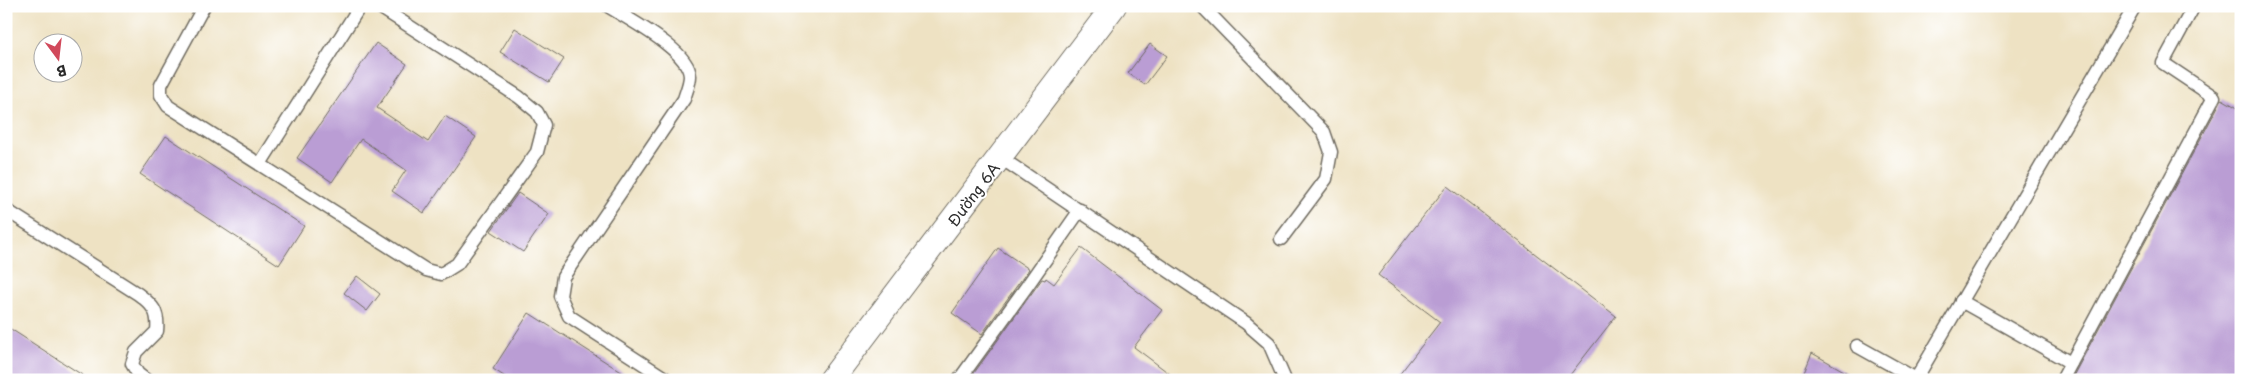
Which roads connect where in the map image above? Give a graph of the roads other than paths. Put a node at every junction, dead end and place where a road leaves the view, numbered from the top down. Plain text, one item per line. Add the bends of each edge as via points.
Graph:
1 (204, 6) edge
2 (360, 6) edge
3 (378, 6) edge
4 (608, 6) edge
5 (1114, 6) edge
6 (1202, 6) edge
7 (2135, 6) edge
8 (2194, 6) edge
9 (1000, 158) junction
10 (260, 164) junction
11 (6, 210) edge
12 (1080, 210) junction
13 (1281, 239) dead end
14 (1962, 301) junction
15 (1857, 346) dead end
16 (2071, 363) junction
17 (1917, 379) edge
18 (146, 380) edge
19 (668, 380) edge
20 (831, 380) edge
21 (959, 380) edge
22 (1285, 380) edge
23 (2062, 380) edge

1 - 10 lane via 161,85 161,95 168,106
2 - 10 lane
3 - 10 lane via 519,97 537,112 544,125 537,152 457,264 441,274 426,270
4 - 19 lane via 667,44 685,60 690,76 684,99 563,277 560,296 569,316
5 - 9 street, Đường 6A
6 - 13 lane via 1324,132 1331,152 1326,179
7 - 14 lane
8 - 16 lane via 2163,64 2214,97
9 - 12 lane
9 - 20 street, Đường 6A
11 - 18 lane via 138,294 155,309 158,331 136,352 132,364
12 - 21 lane
12 - 22 lane via 1246,323 1269,343
14 - 16 lane
14 - 17 lane
15 - 17 lane
16 - 23 lane

